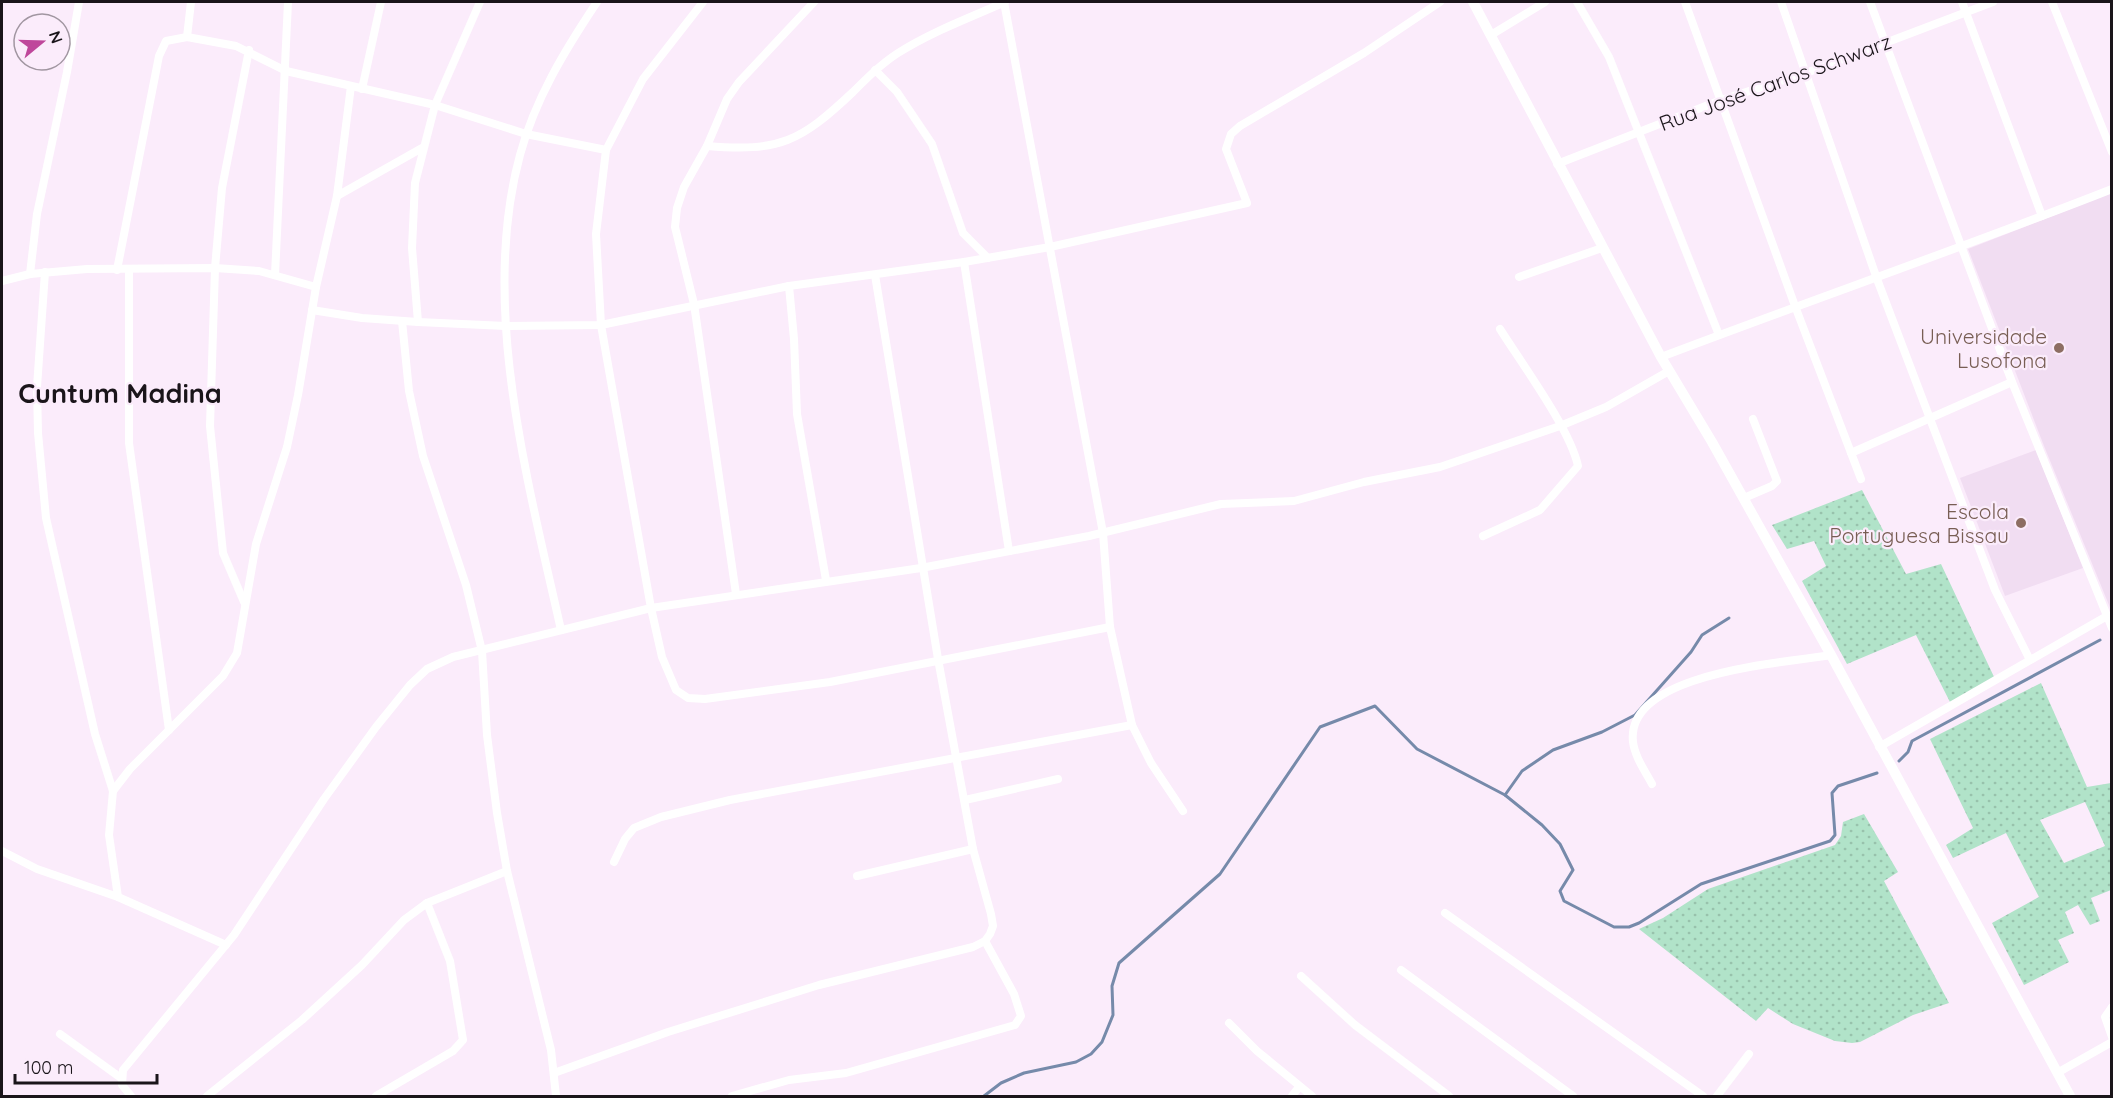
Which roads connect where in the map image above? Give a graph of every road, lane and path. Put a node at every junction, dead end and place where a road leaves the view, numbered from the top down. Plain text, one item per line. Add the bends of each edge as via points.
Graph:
1 (79, 2) edge
2 (191, 2) edge
3 (288, 2) edge
4 (381, 2) edge
5 (480, 2) edge
6 (597, 2) edge
7 (703, 2) edge
8 (814, 2) edge
9 (1004, 2) edge
10 (1440, 2) edge
11 (1473, 2) edge
12 (1545, 2) edge
13 (1577, 2) edge
14 (1685, 2) edge
15 (1781, 2) edge
16 (1870, 2) edge
17 (1962, 2) edge
18 (1993, 2) edge
19 (2052, 2) edge
20 (1966, 12) junction
21 (1491, 35) junction
22 (187, 37) junction
23 (1886, 42) junction
24 (249, 50) junction
25 (875, 70) junction
26 (286, 71) junction
27 (1806, 73) junction
28 (351, 86) junction
29 (362, 89) junction
30 (1721, 100) junction
31 (435, 105) junction
32 (1639, 130) junction
33 (526, 134) junction
34 (707, 146) junction
35 (422, 148) junction
36 (606, 150) junction
37 (2112, 153) edge
38 (1557, 164) junction
39 (2112, 189) edge
40 (337, 196) junction
41 (2042, 216) junction
42 (1050, 247) junction
43 (1963, 247) junction
44 (1602, 248) junction
45 (988, 258) junction
46 (964, 262) junction
47 (215, 268) junction
48 (117, 270) junction
49 (129, 271) junction
50 (45, 272) junction
51 (30, 274) junction
52 (275, 275) junction
53 (875, 275) junction
54 (1519, 277) dead end
55 (1877, 279) junction
56 (2, 281) edge
57 (789, 286) junction
58 (316, 287) junction
59 (694, 304) junction
60 (1795, 306) junction
61 (312, 310) junction
62 (402, 321) junction
63 (418, 322) junction
64 (601, 325) junction
65 (506, 326) junction
66 (1500, 329) dead end
67 (1719, 335) junction
68 (1661, 357) junction
69 (1669, 371) junction
70 (2012, 382) junction
71 (1932, 416) junction
72 (1753, 419) dead end
73 (1560, 426) junction
74 (1851, 453) junction
75 (1861, 479) dead end
76 (1744, 498) junction
77 (1103, 533) junction
78 (1483, 536) dead end
79 (1009, 551) junction
80 (921, 568) junction
81 (826, 580) junction
82 (736, 594) junction
83 (245, 603) junction
84 (651, 608) junction
85 (2107, 616) junction
86 (1110, 627) junction
87 (2112, 628) edge
88 (561, 630) junction
89 (482, 651) junction
90 (1831, 655) junction
91 (938, 659) junction
92 (2030, 660) junction
93 (1132, 725) junction
94 (169, 730) junction
95 (1880, 747) junction
96 (957, 759) junction
97 (1058, 779) dead end
98 (1652, 784) dead end
99 (113, 791) junction
100 (965, 800) junction
101 (1183, 811) dead end
102 (973, 849) junction
103 (2, 851) edge
104 (614, 862) dead end
105 (507, 871) junction
106 (857, 876) dead end
107 (118, 897) junction
108 (427, 903) junction
109 (1445, 913) dead end
110 (985, 941) junction
111 (226, 945) junction
112 (1401, 970) dead end
113 (1301, 976) dead end
114 (2112, 1007) edge
115 (1229, 1023) dead end
116 (60, 1034) dead end
117 (2112, 1037) edge
118 (2112, 1042) edge
119 (1749, 1054) dead end
120 (554, 1072) junction
121 (2057, 1073) junction
122 (121, 1078) junction
123 (1299, 1087) junction
124 (131, 1096) edge
125 (207, 1096) edge
126 (376, 1096) edge
127 (556, 1096) edge
128 (732, 1096) edge
129 (1292, 1096) edge
130 (1312, 1096) edge
131 (1449, 1096) edge
132 (1574, 1096) edge
133 (1703, 1096) edge
134 (1718, 1096) edge
135 (2070, 1096) edge

1 - 51 street via 36,214
2 - 22 street
3 - 26 street
4 - 29 street
5 - 31 street
6 - 33 street via 557,64
7 - 36 street via 643,79
8 - 34 street via 739,82 723,106
9 - 25 street via 922,39
9 - 42 street
10 - 42 street via 1231,134 1226,149 1247,203
11 - 21 main road
12 - 21 street
13 - 32 street via 1609,57
14 - 30 street
15 - 27 street
16 - 23 street
17 - 20 street
18 - 20 street, Rua José Carlos Schwarz
19 - 37 street
20 - 23 street, Rua José Carlos Schwarz
20 - 41 street
21 - 38 main road
22 - 24 street
22 - 48 street via 166,41 159,56
23 - 27 street, Rua José Carlos Schwarz
23 - 43 street
24 - 26 street
24 - 47 street via 222,188
25 - 34 street via 813,127 782,144 746,149
25 - 45 street via 897,92 927,136 963,233
26 - 28 street
26 - 52 street
27 - 30 street, Rua José Carlos Schwarz
27 - 55 street
28 - 29 street
28 - 40 street
29 - 31 street
30 - 32 street, Rua José Carlos Schwarz
30 - 60 street
31 - 33 street
31 - 35 street
32 - 38 street, Rua José Carlos Schwarz
32 - 67 street
33 - 36 street
33 - 65 street via 509,209
34 - 59 street via 684,187 675,227
35 - 40 street
35 - 63 street via 412,224
36 - 64 street via 596,234
38 - 44 main road
39 - 41 street
40 - 58 street
41 - 43 street
42 - 45 street
42 - 77 street
43 - 55 street
43 - 70 street
44 - 54 street
44 - 68 main road
45 - 46 street
46 - 53 street
46 - 79 street
47 - 49 street
47 - 52 street
47 - 83 street via 210,438 224,553
48 - 49 street
48 - 50 street
49 - 94 street via 129,443
50 - 51 street
50 - 99 street via 37,387 46,518 90,712
51 - 56 street
52 - 58 street
53 - 57 street
53 - 80 street
55 - 60 street
55 - 71 street
57 - 59 street
57 - 81 street via 797,414
58 - 61 street
59 - 64 street
59 - 82 street
60 - 67 street
60 - 74 street
61 - 62 street
61 - 83 street via 287,447 258,535
62 - 63 street
62 - 89 street via 409,391 423,456 466,585
63 - 65 street
64 - 65 street
64 - 84 street
65 - 88 street via 521,440
66 - 73 street
67 - 68 street
68 - 69 main road
69 - 73 street via 1606,407
69 - 76 main road
70 - 71 street
70 - 85 street
71 - 74 street
71 - 92 street via 1995,590
72 - 76 street via 1777,481
73 - 77 street via 1440,467 1294,501 1221,504
73 - 78 street via 1576,456 1576,472 1540,510
74 - 75 street
76 - 90 main road
77 - 79 street
77 - 86 street
79 - 80 street
80 - 81 street
80 - 91 street
81 - 82 street
82 - 84 street
83 - 94 street via 237,653 231,665
84 - 88 street
84 - 91 street via 667,675 675,690 688,698 830,682
85 - 87 street
85 - 92 street
86 - 91 street
86 - 93 street
88 - 89 street
89 - 105 street via 490,766
89 - 111 street via 453,657 427,669 410,685 352,758
90 - 95 main road
90 - 98 street via 1706,676 1657,697 1638,719 1633,741
91 - 96 street
92 - 95 street
93 - 96 street
93 - 101 street via 1150,763
94 - 99 street
95 - 121 main road
96 - 100 street
96 - 104 street via 730,800 653,819 634,828
97 - 100 street
99 - 107 street via 109,835
100 - 102 street
102 - 106 street
102 - 110 street via 993,926
103 - 107 street via 37,869
105 - 108 street
105 - 120 street
107 - 111 street
108 - 125 street via 404,920 302,1020
108 - 126 street via 450,961 463,1040 458,1048
109 - 133 street
110 - 120 street via 819,985
110 - 128 street via 1014,994 1021,1016 1015,1025 846,1073 803,1077
111 - 122 street via 123,1070
112 - 132 street
113 - 131 street via 1355,1025
114 - 117 street via 2105,1017
115 - 123 street
116 - 122 street
118 - 121 street
119 - 134 street
120 - 127 street
121 - 135 main road
122 - 124 street via 122,1086
123 - 129 street
123 - 130 street

